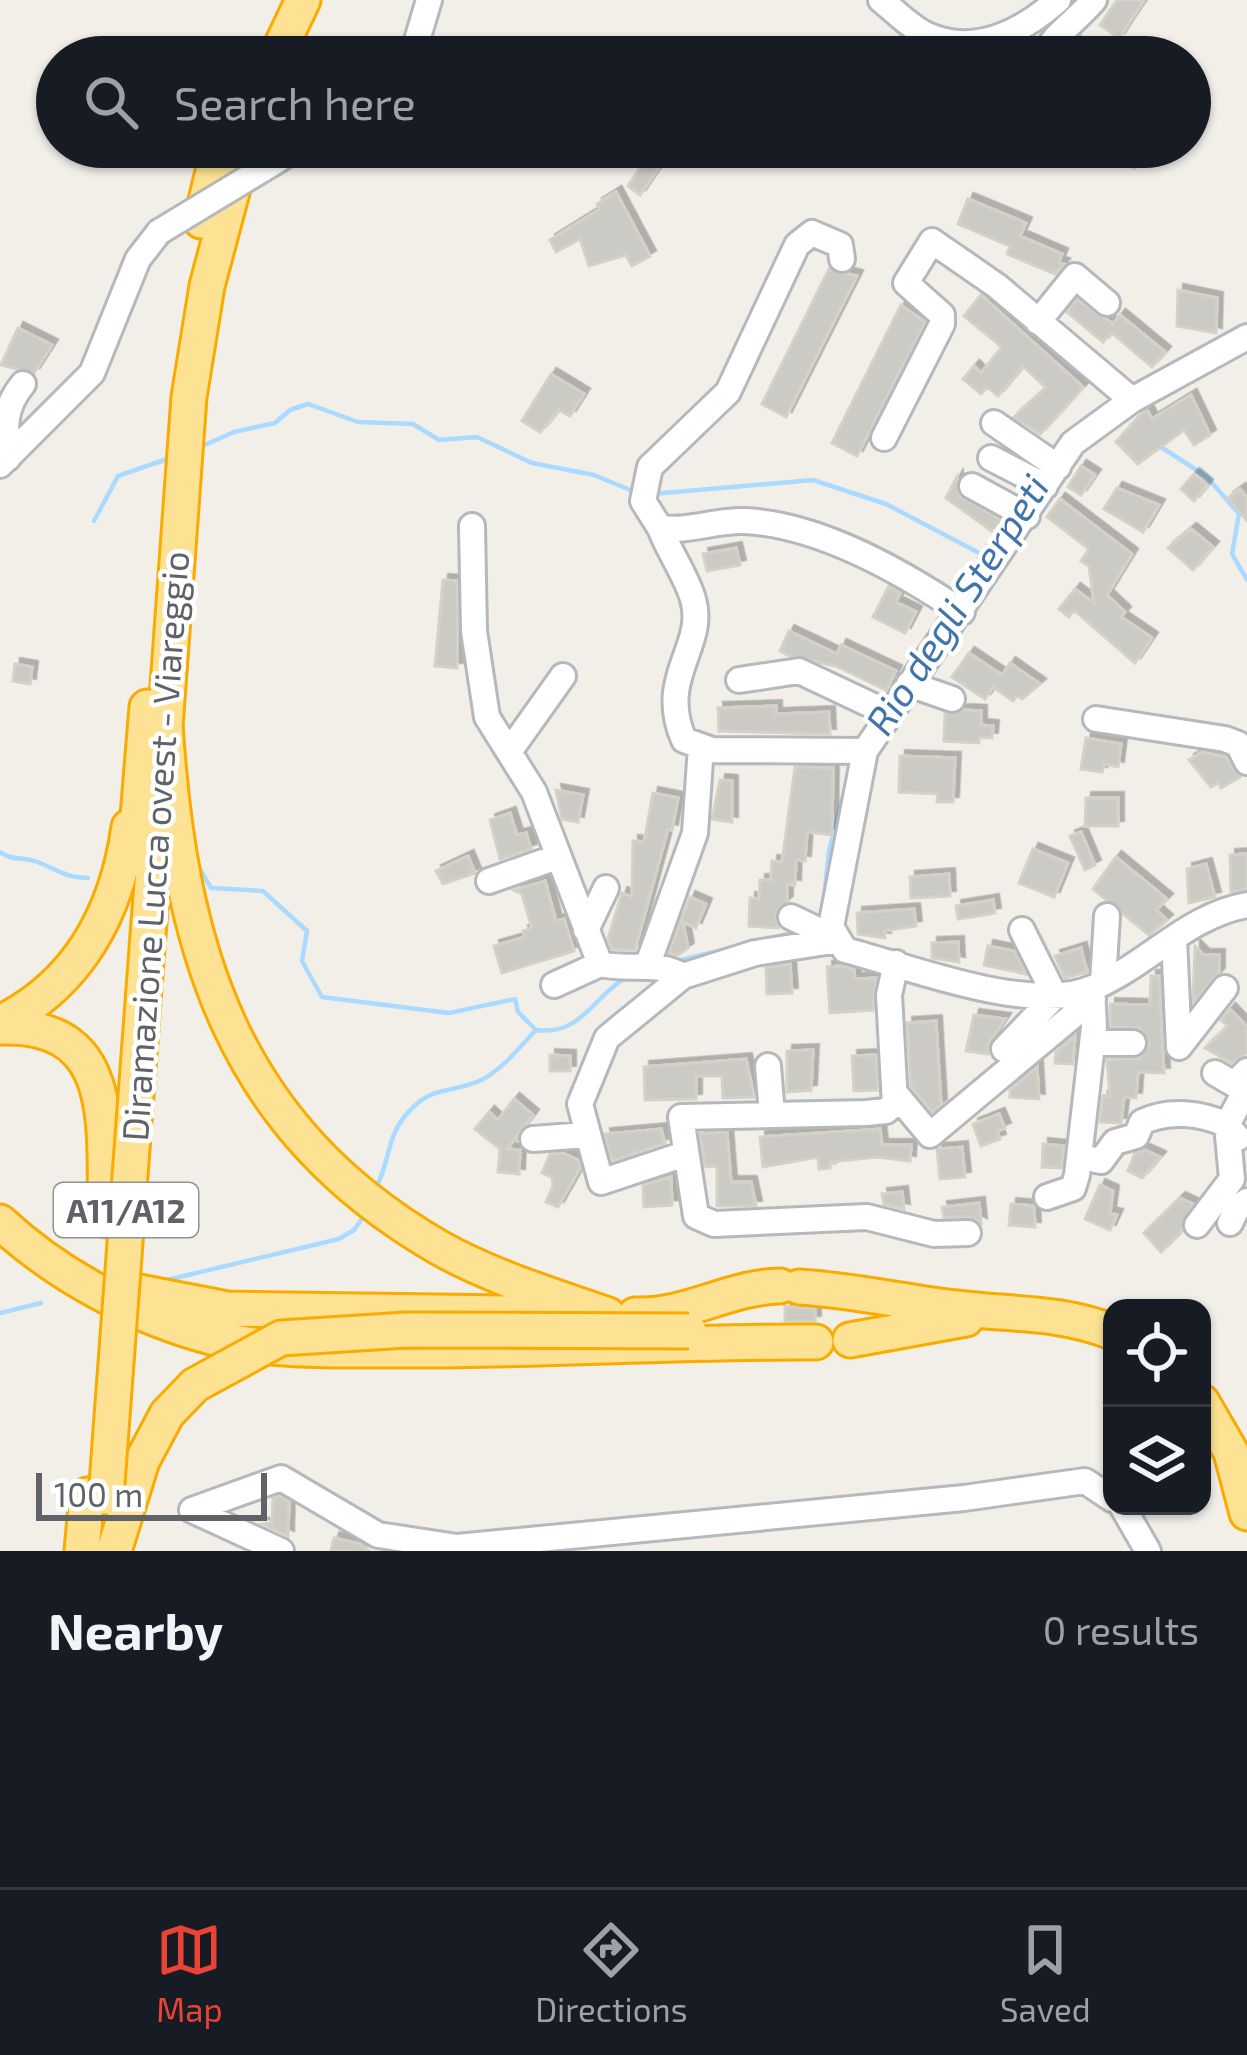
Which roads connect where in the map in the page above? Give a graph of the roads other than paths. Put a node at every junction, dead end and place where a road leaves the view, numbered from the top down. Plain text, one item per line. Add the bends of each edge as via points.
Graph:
1 (278, 0) edge
2 (303, 0) edge
3 (429, 0) edge
4 (881, 0) edge
5 (1094, 0) edge
6 (1044, 5) edge
7 (270, 36) edge
8 (276, 36) edge
9 (418, 36) edge
10 (932, 36) edge
11 (1006, 36) edge
12 (1054, 36) edge
13 (216, 168) edge
14 (242, 168) edge
15 (252, 168) edge
16 (842, 259) dead end
17 (203, 260) junction
18 (1107, 303) dead end
19 (1038, 322) junction
20 (1247, 338) edge
21 (23, 384) dead end
22 (1127, 403) junction
23 (994, 423) dead end
24 (884, 438) dead end
25 (992, 458) dead end
26 (4, 462) edge
27 (1045, 472) junction
28 (972, 486) dead end
29 (1018, 511) junction
30 (472, 526) dead end
31 (660, 528) junction
32 (954, 606) junction
33 (563, 676) dead end
34 (739, 680) dead end
35 (909, 684) junction
36 (952, 699) dead end
37 (884, 710) junction
38 (1096, 719) dead end
39 (155, 724) junction
40 (701, 746) junction
41 (511, 749) junction
42 (861, 750) junction
43 (1247, 762) edge
44 (677, 793) dead end
45 (696, 827) junction
46 (557, 857) junction
47 (489, 881) dead end
48 (606, 888) dead end
49 (1247, 905) edge
50 (1107, 916) dead end
51 (139, 922) junction
52 (815, 928) junction
53 (586, 930) junction
54 (1022, 930) dead end
55 (1174, 939) junction
56 (896, 963) junction
57 (600, 964) junction
58 (651, 965) junction
59 (683, 976) junction
60 (554, 985) dead end
61 (1225, 988) dead end
62 (1096, 990) junction
63 (1055, 996) junction
64 (0, 1025) edge
65 (1093, 1043) junction
66 (1133, 1043) dead end
67 (1004, 1049) dead end
68 (768, 1066) dead end
69 (1215, 1072) dead end
70 (1247, 1072) edge
71 (701, 1087) dead end
72 (1247, 1088) edge
73 (894, 1092) junction
74 (772, 1114) junction
75 (703, 1116) junction
76 (1228, 1126) junction
77 (586, 1135) junction
78 (533, 1138) dead end
79 (1247, 1149) edge
80 (685, 1154) junction
81 (1102, 1164) junction
82 (1047, 1197) dead end
83 (1247, 1202) edge
84 (106, 1220) junction
85 (0, 1222) edge
86 (1230, 1223) dead end
87 (1197, 1225) dead end
88 (968, 1233) dead end
89 (53, 1260) junction
90 (560, 1308) junction
91 (1004, 1312) junction
92 (1103, 1329) edge
93 (723, 1341) junction
94 (1205, 1407) edge
95 (1103, 1493) edge
96 (97, 1496) junction
97 (1247, 1513) edge
98 (1127, 1515) edge
99 (82, 1551) edge
100 (102, 1551) edge
101 (114, 1551) edge
102 (281, 1551) edge
103 (1148, 1551) edge

1 - 7 highway
2 - 8 highway
3 - 9 street
4 - 10 street
5 - 12 street
6 - 11 street
13 - 17 highway, Diramazione Lucca ovest - Viareggio / A11/A12
14 - 26 street, bridge via 159,232 138,259 92,373
15 - 17 highway, Diramazione Lucca ovest - Viareggio / A11/A12
16 - 31 street via 827,236 812,233 797,245 728,392 650,466 643,495
17 - 39 highway, Diramazione Lucca ovest - Viareggio / A11/A12 via 167,419 169,531
18 - 19 street via 1075,275
19 - 22 street
19 - 24 street via 932,241 907,283 942,324
20 - 22 street
21 - 26 street via 10,399
22 - 27 street
23 - 27 street
25 - 27 street
27 - 29 street
28 - 29 street
29 - 32 street
30 - 41 street via 474,631 487,717
31 - 32 street via 689,532 741,520 786,528 910,578
31 - 40 street via 694,601 672,713 684,740
32 - 35 street
33 - 41 street
34 - 37 street via 799,671
35 - 36 street
35 - 37 street
37 - 42 street
38 - 43 street via 1225,739
39 - 51 highway, Diramazione Lucca ovest - Viareggio / A11/A12
39 - 64 highway via 100,930 44,997
39 - 90 highway via 182,887 212,987 273,1099 356,1191 440,1248
40 - 42 street
40 - 45 street
41 - 46 street
42 - 52 street via 831,927
44 - 45 street
45 - 58 street
46 - 47 street
46 - 53 street
48 - 53 street
49 - 55 street via 1214,910
50 - 62 street
51 - 84 highway, Diramazione Lucca ovest - Viareggio / A11/A12
51 - 96 highway, Diramazione Lucca ovest - Viareggio / A11/A12, bridge
52 - 56 street via 845,950
52 - 59 street
53 - 57 street
54 - 63 street
55 - 61 street via 1179,1048
55 - 62 street
56 - 63 street
56 - 73 street via 889,995
57 - 58 street
57 - 60 street
58 - 59 street
59 - 77 street via 607,1039 594,1060 580,1103
62 - 63 street
62 - 65 street
62 - 73 street via 930,1136
63 - 67 street
64 - 84 highway via 43,1030 90,1067 104,1110
65 - 66 street
65 - 81 street
68 - 74 street
69 - 70 street via 1234,1084
71 - 75 street
72 - 76 street
73 - 74 street via 886,1111
74 - 75 street
75 - 80 street via 681,1117
76 - 79 street
76 - 81 street via 1204,1114 1155,1116 1136,1136 1115,1142
76 - 87 street via 1232,1179
77 - 78 street
77 - 80 street via 601,1182
80 - 88 street via 702,1223 867,1217 934,1234
81 - 82 street
83 - 86 street
84 - 96 highway, Diramazione Lucca ovest - Viareggio / A11/A12
85 - 89 highway
89 - 90 highway via 159,1299 227,1309
89 - 93 highway via 130,1307 200,1333 319,1349
90 - 91 highway via 670,1316 754,1287 789,1287
91 - 92 highway
91 - 93 highway via 833,1341
93 - 101 highway, bridge via 688,1331 281,1338 195,1385 167,1414 142,1461
94 - 97 highway via 1231,1452
95 - 102 street via 1085,1480 458,1546 378,1535 281,1478 193,1510
96 - 99 highway, Diramazione Lucca ovest - Viareggio / A11/A12
96 - 100 highway, Diramazione Lucca ovest - Viareggio / A11/A12
98 - 103 street

